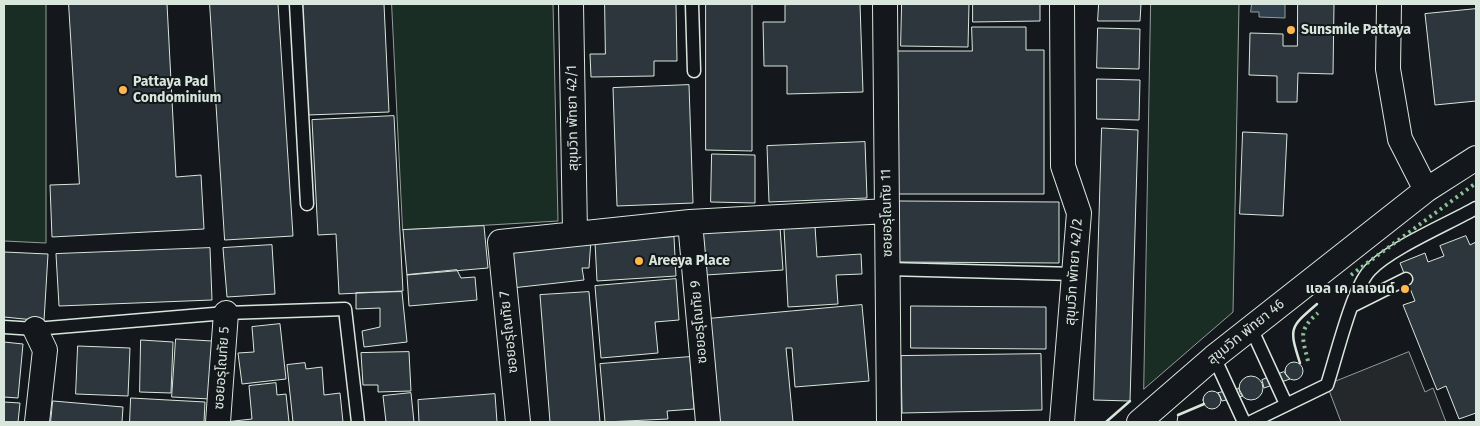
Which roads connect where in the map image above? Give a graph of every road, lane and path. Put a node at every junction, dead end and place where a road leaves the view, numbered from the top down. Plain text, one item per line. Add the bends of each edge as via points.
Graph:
1 (296, 4) edge
2 (572, 4) edge
3 (692, 4) edge
4 (885, 4) edge
5 (1062, 4) edge
6 (1389, 4) edge
7 (694, 71) dead end
8 (1476, 158) edge
9 (1426, 190) junction
10 (307, 204) dead end
11 (1476, 208) edge
12 (887, 211) junction
13 (690, 222) junction
14 (575, 233) junction
15 (888, 269) junction
16 (1074, 274) junction
17 (1406, 279) dead end
18 (1352, 306) junction
19 (226, 313) junction
20 (4, 327) edge
21 (1251, 328) junction
22 (35, 329) junction
23 (1214, 357) junction
24 (1286, 404) junction
25 (37, 422) edge
26 (218, 422) edge
27 (358, 422) edge
28 (518, 422) edge
29 (708, 422) edge
30 (889, 422) edge
31 (1062, 422) edge
32 (1139, 422) edge
33 (1244, 422) edge
34 (1251, 422) edge

1 - 10 lane
2 - 14 street, สุขุมวิท พัทยา 42/1
3 - 7 lane
4 - 12 street, ซอยอรุโณทัย 11
5 - 16 street, สุขุมวิท พัทยา 42/2 via 1063,166 1079,213
6 - 9 street via 1388,69 1400,139
8 - 9 street, สุขุมวิท พัทยา 46
9 - 21 street, สุขุมวิท พัทยา 46
11 - 18 lane via 1384,259 1369,271
12 - 13 street
12 - 15 street, ซอยอรุโณทัย 11
13 - 14 street
13 - 29 street, ซอยอรุโณทัย 9
14 - 28 street, ซอยอรุโณทัย 7 via 500,242
15 - 16 lane
15 - 30 street, ซอยอรุโณทัย 11
16 - 31 street, สุขุมวิท พัทยา 42/2
17 - 18 lane
18 - 24 lane via 1327,385
19 - 22 lane
19 - 26 street, ซอยอรุโณทัย 5
19 - 27 lane via 346,310
20 - 22 lane
21 - 23 street, สุขุมวิท พัทยา 46
21 - 24 lane
22 - 25 street via 45,350
23 - 32 street, สุขุมวิท พัทยา 46
23 - 33 lane
24 - 34 lane

